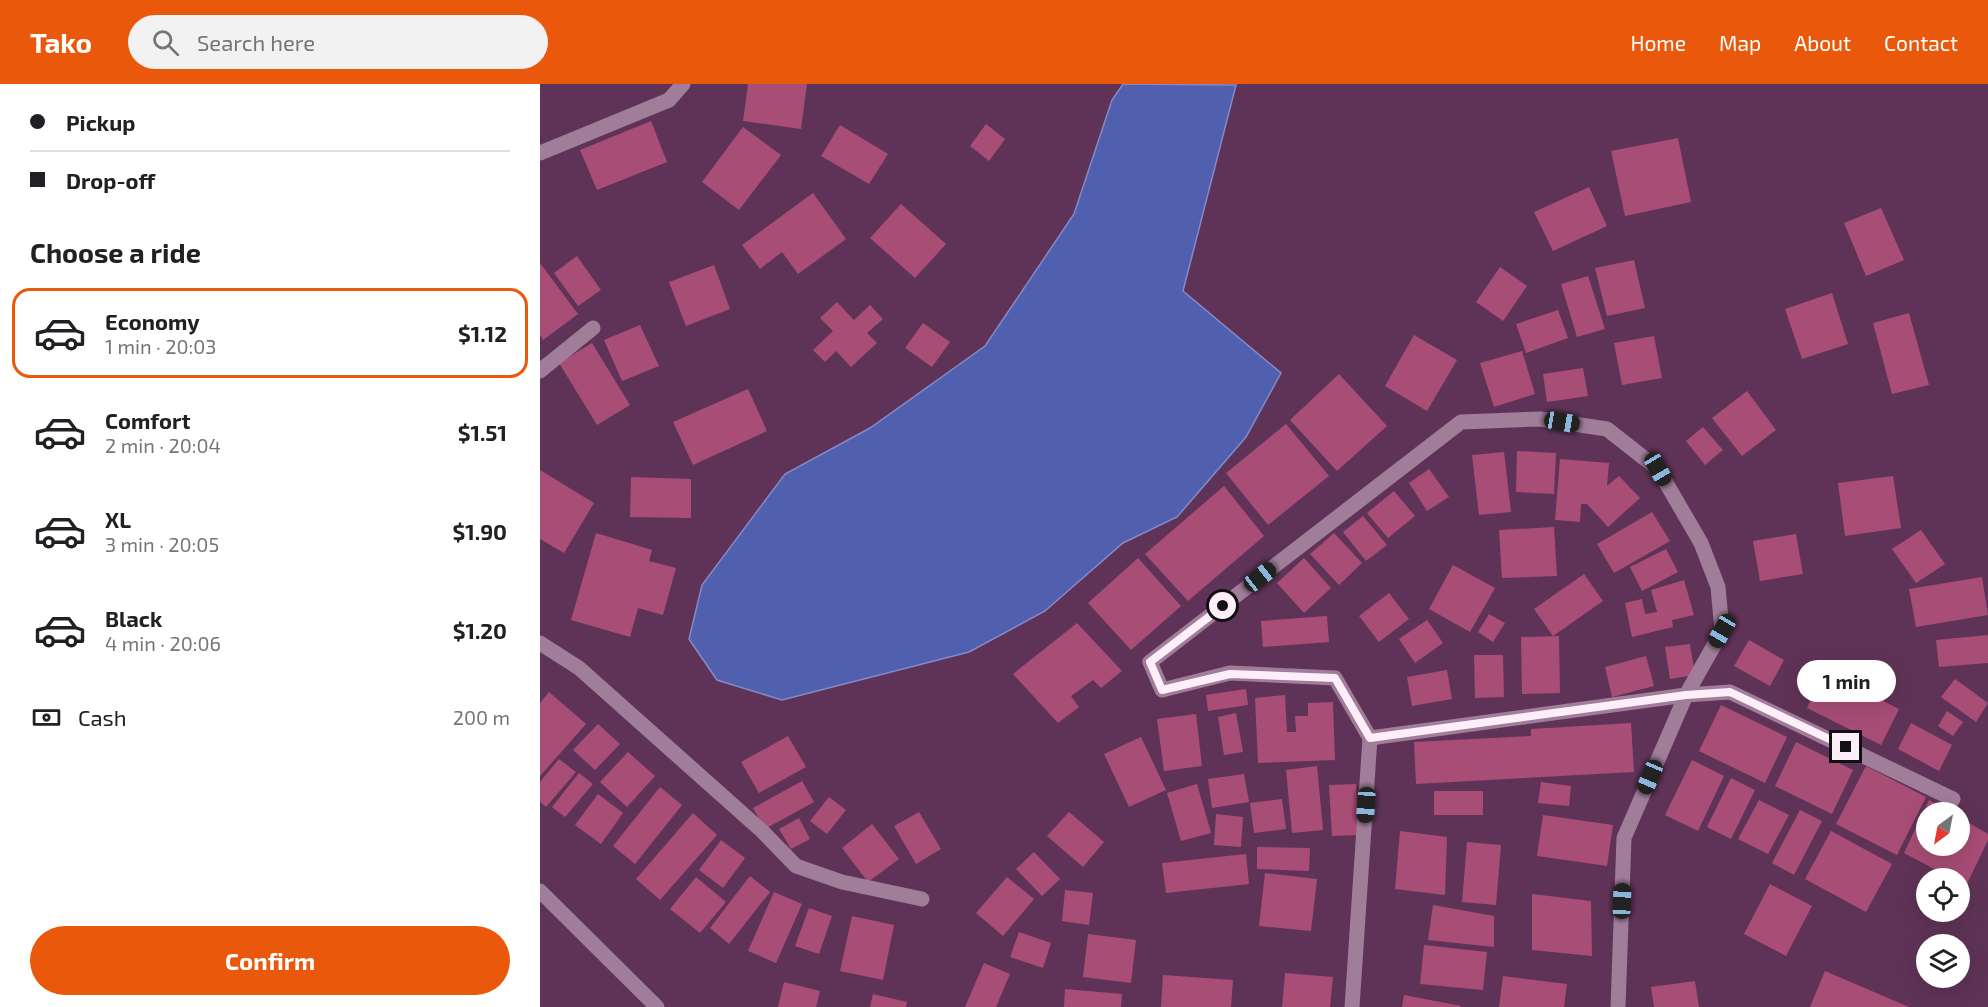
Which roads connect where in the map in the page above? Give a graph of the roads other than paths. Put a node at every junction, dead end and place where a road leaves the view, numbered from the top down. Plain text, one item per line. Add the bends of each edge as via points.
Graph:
1 (683, 84) edge
2 (540, 153) edge
3 (593, 328) dead end
4 (540, 371) edge
5 (540, 643) edge
6 (1686, 695) junction
7 (1370, 738) junction
8 (1953, 799) dead end
9 (540, 891) edge
10 (922, 899) dead end
11 (657, 1007) edge
12 (1352, 1007) edge
13 (1618, 1007) edge

1 - 2 street via 669,100
3 - 4 street
5 - 10 street via 579,668 796,866 842,882
6 - 7 street
6 - 7 street via 1722,631 1718,587 1701,543 1658,469 1607,429 1540,419 1461,422 1150,662 1162,690 1230,674 1335,678
6 - 8 street via 1730,692
6 - 13 street via 1624,838
7 - 12 street
9 - 11 street

